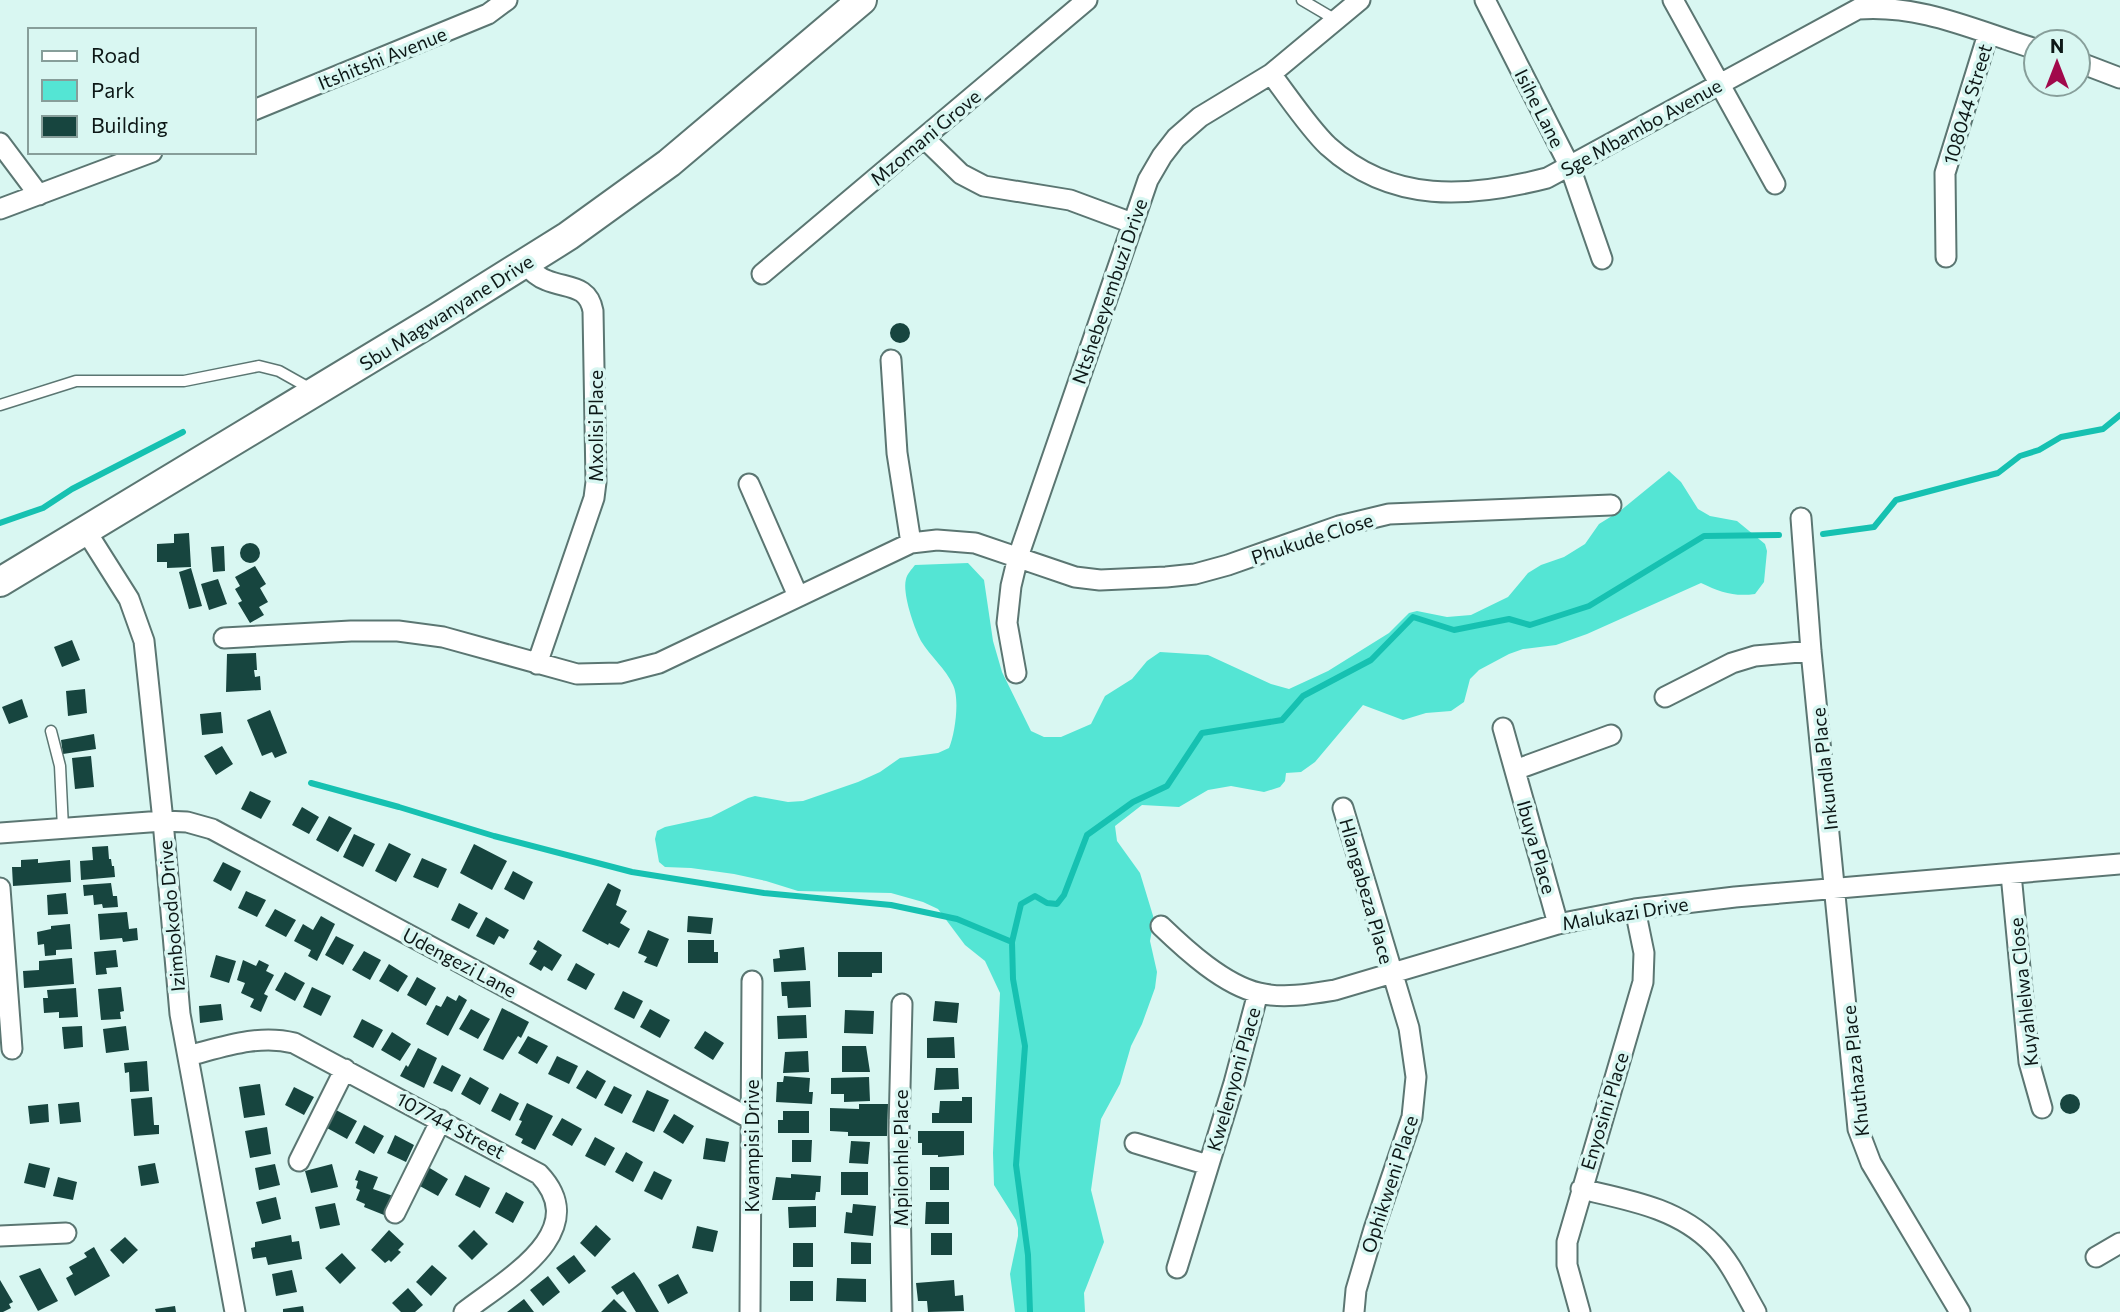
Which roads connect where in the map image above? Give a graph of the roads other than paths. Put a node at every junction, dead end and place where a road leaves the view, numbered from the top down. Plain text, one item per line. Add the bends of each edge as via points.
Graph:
1 (507, 0) edge
2 (862, 0) edge
3 (1087, 0) edge
4 (1302, 0) edge
5 (1360, 0) edge
6 (1485, 0) edge
7 (1673, 0) edge
8 (1856, 5) edge
9 (1336, 20) junction
10 (1988, 34) junction
11 (2022, 45) edge
12 (2092, 67) edge
13 (1271, 74) junction
14 (2120, 78) edge
15 (1718, 85) junction
16 (256, 109) edge
17 (924, 138) junction
18 (0, 143) edge
19 (147, 154) edge
20 (1570, 167) junction
21 (1775, 184) dead end
22 (39, 195) junction
23 (0, 209) edge
24 (1132, 223) junction
25 (1946, 257) dead end
26 (1602, 258) dead end
27 (524, 263) junction
28 (762, 274) dead end
29 (891, 360) dead end
30 (316, 391) junction
31 (0, 405) edge
32 (749, 484) dead end
33 (1611, 505) dead end
34 (1801, 518) dead end
35 (86, 531) junction
36 (911, 543) junction
37 (1018, 557) junction
38 (0, 582) edge
39 (798, 596) junction
40 (224, 638) dead end
41 (1811, 651) junction
42 (537, 664) junction
43 (1016, 673) dead end
44 (1665, 698) dead end
45 (1503, 728) dead end
46 (51, 731) dead end
47 (1611, 735) dead end
48 (1515, 770) junction
49 (1343, 808) dead end
50 (163, 821) junction
51 (63, 828) junction
52 (0, 833) edge
53 (2120, 864) edge
54 (2011, 874) junction
55 (0, 888) edge
56 (1836, 888) junction
57 (1635, 909) junction
58 (1558, 924) junction
59 (1161, 926) dead end
60 (1392, 974) junction
61 (752, 981) dead end
62 (1258, 993) junction
63 (4, 1000) edge
64 (902, 1004) dead end
65 (12, 1049) dead end
66 (188, 1056) junction
67 (345, 1069) junction
68 (2042, 1108) dead end
69 (751, 1119) junction
70 (441, 1120) junction
71 (1135, 1143) dead end
72 (299, 1161) dead end
73 (1208, 1166) junction
74 (1581, 1189) junction
75 (395, 1213) dead end
76 (66, 1233) dead end
77 (1, 1234) edge
78 (2120, 1243) edge
79 (2096, 1257) dead end
80 (1177, 1268) dead end
81 (235, 1312) edge
82 (464, 1312) edge
83 (750, 1312) edge
84 (902, 1312) edge
85 (1354, 1312) edge
86 (1580, 1312) edge
87 (1756, 1312) edge
88 (1960, 1312) edge

1 - 16 street, Itshitshi Avenue via 488,14
2 - 27 main road, Sbu Magwanyane Drive via 669,163
3 - 17 street, Mzomani Grove
4 - 9 lane
5 - 9 street, Ntshebeyembuzi Drive
6 - 20 street, Isihe Lane
7 - 15 street
8 - 10 street, Sge Mbambo Avenue via 1913,10
8 - 15 street, Sge Mbambo Avenue
9 - 13 street, Ntshebeyembuzi Drive
10 - 11 street, Sge Mbambo Avenue
10 - 25 street, 108044 Street via 1945,173
12 - 14 street
13 - 20 street, Sge Mbambo Avenue via 1327,145 1357,168 1390,184 1460,193 1514,186
13 - 24 street, Ntshebeyembuzi Drive via 1200,117 1176,138 1148,180
15 - 20 street, Sge Mbambo Avenue
15 - 21 street
17 - 24 street via 961,174 984,186 1070,200
17 - 28 street, Mzomani Grove
18 - 22 street
19 - 22 street
20 - 26 street, Isihe Lane
22 - 23 street
24 - 37 street, Ntshebeyembuzi Drive
27 - 30 main road, Sbu Magwanyane Drive
27 - 42 street, Mxolisi Place via 544,280 585,293 593,311 594,498
29 - 36 street via 897,453
30 - 31 lane via 279,370 259,366 184,381 76,382
30 - 35 main road, Sbu Magwanyane Drive
32 - 39 street
33 - 37 street, Phukude Close via 1389,514 1339,526 1228,565 1166,577 1075,577
34 - 41 street, Inkundla Place
35 - 38 main road, Sbu Magwanyane Drive
35 - 50 street, Izimbokodo Drive via 129,599 144,641
36 - 37 street via 975,543
36 - 39 street
37 - 43 street, Ntshebeyembuzi Drive via 1007,623
39 - 42 street via 639,669 597,675
40 - 42 street via 398,631 443,637
41 - 44 street via 1732,663
41 - 56 street, Inkundla Place
45 - 48 street, Ibuya Place
46 - 51 lane via 60,766
47 - 48 street
48 - 58 street, Ibuya Place
49 - 60 street, Hlangabeza Place
50 - 51 street, Udengezi Lane
50 - 66 street, Izimbokodo Drive via 180,1014
50 - 69 street, Udengezi Lane via 212,829
51 - 52 street, Udengezi Lane
53 - 54 street, Malukazi Drive
54 - 56 street, Malukazi Drive
54 - 68 street, Kuyahlelwa Close via 2029,1062
55 - 63 street
56 - 57 street, Malukazi Drive
56 - 88 street, Khuthaza Place via 1856,1112 1864,1148
57 - 58 street, Malukazi Drive
57 - 74 street, Enyosini Place via 1644,953 1643,982
58 - 60 street, Malukazi Drive
59 - 62 street, Malukazi Drive via 1207,966
60 - 62 street, Malukazi Drive via 1307,995
60 - 85 street, Ophikweni Place via 1409,1028 1415,1098 1356,1290
61 - 69 street, Kwampisi Drive
62 - 73 street, Kwelenyoni Place
63 - 65 street
64 - 84 street, Mpilonhle Place
66 - 67 street, 107744 Street via 269,1039 294,1043
66 - 81 street, Izimbokodo Drive
67 - 70 street, 107744 Street
67 - 72 street
69 - 83 street, Kwampisi Drive
70 - 75 street
70 - 82 street, 107744 Street via 539,1174 552,1189 557,1208 555,1230 539,1252
71 - 73 street, Kwelenyoni Place
73 - 80 street, Kwelenyoni Place
74 - 86 street, Enyosini Place via 1567,1242 1567,1265
74 - 87 street via 1651,1206 1696,1228 1715,1245
76 - 77 street
78 - 79 street

